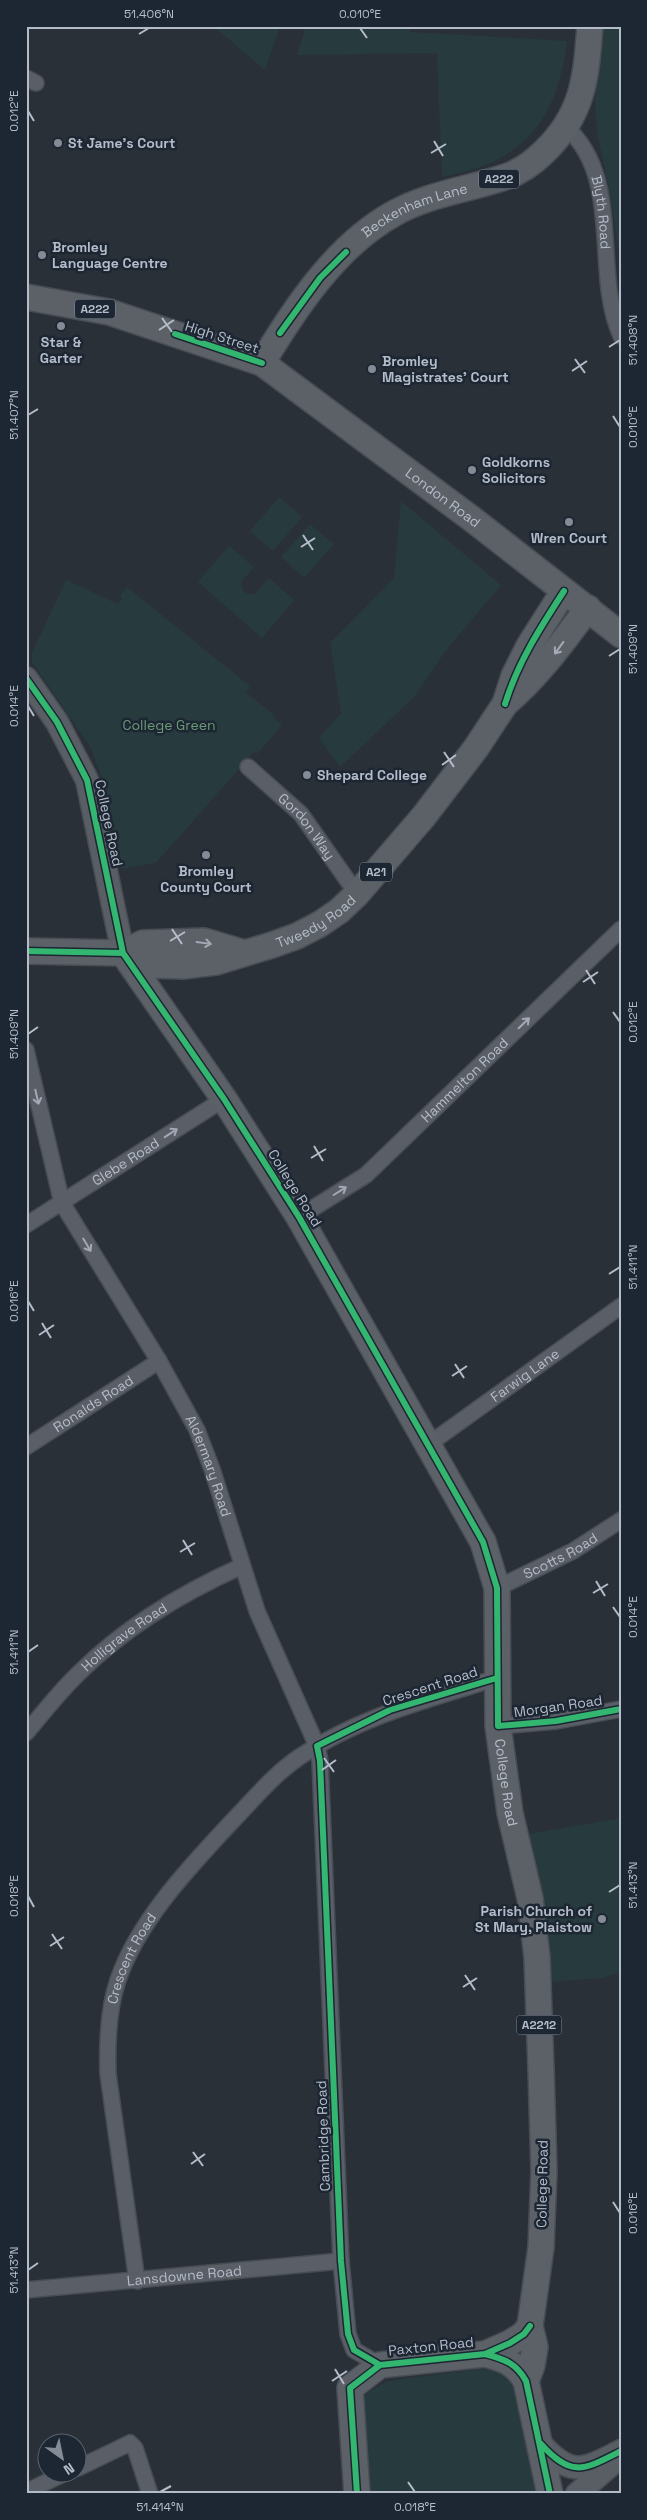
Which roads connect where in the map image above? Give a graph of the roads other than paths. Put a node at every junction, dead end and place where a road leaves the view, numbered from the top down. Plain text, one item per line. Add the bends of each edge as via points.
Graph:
1 (590, 26) edge
2 (566, 127) junction
3 (615, 261) edge
4 (26, 297) edge
5 (621, 336) edge
6 (262, 363) junction
7 (564, 591) junction
8 (588, 608) junction
9 (621, 635) edge
10 (26, 678) edge
11 (505, 704) junction
12 (248, 767) dead end
13 (357, 894) junction
14 (621, 930) edge
15 (26, 951) edge
16 (123, 953) junction
17 (244, 953) junction
18 (182, 966) junction
19 (158, 1004) junction
20 (26, 1050) edge
21 (224, 1099) junction
22 (62, 1203) junction
23 (299, 1217) junction
24 (26, 1225) edge
25 (621, 1306) edge
26 (159, 1361) junction
27 (429, 1444) junction
28 (26, 1446) edge
29 (621, 1520) edge
30 (242, 1566) junction
31 (497, 1588) junction
32 (497, 1678) junction
33 (621, 1709) edge
34 (498, 1726) junction
35 (26, 1733) edge
36 (317, 1746) junction
37 (341, 2261) junction
38 (137, 2281) junction
39 (26, 2290) edge
40 (530, 2326) junction
41 (485, 2354) junction
42 (380, 2365) junction
43 (526, 2381) junction
44 (541, 2444) junction
45 (621, 2453) edge
46 (88, 2463) edge
47 (46, 2482) edge
48 (26, 2492) edge
49 (150, 2494) edge
50 (356, 2494) edge
51 (550, 2494) edge
52 (577, 2494) edge

1 - 2 main road, Beckenham Lane / A222 via 584,86 578,106
2 - 3 street, Blyth Road via 582,142 594,168
2 - 6 main road, Beckenham Lane / A222 via 549,148 522,170 419,202 392,214 365,233 320,278
3 - 5 street, Blyth Road via 611,303
4 - 6 main road, High Street / A222 via 109,312
6 - 7 main road, London Road / A222
7 - 8 main road, London Road
7 - 11 main road, Tweedy Road / A21 via 529,646
8 - 9 main road, London Road
8 -> 11 main road, Tweedy Road / A21 via 547,664
10 - 16 street, College Road via 57,722 87,780
11 - 13 main road, Tweedy Road / A21 via 424,816
12 - 13 street, Gordon Way via 300,814
13 - 17 main road, Tweedy Road / A21 via 320,924 297,936
23 -> 14 street, Hammelton Road via 366,1175
15 - 16 main road, Tweedy Road / A21
16 -> 17 main road, Tweedy Road / A21 via 143,943 204,941
16 - 18 main road, Tweedy Road / A21 via 145,965
16 - 19 main road, College Road / A2212
17 - 18 main road, Tweedy Road / A21 via 216,962
18 - 19 main road via 165,980
19 - 21 main road, College Road / A2212
20 -> 22 street, Aldermary Road
22 -> 21 street, Glebe Road
21 - 23 main road, College Road / A2212
22 - 24 street, Glebe Road
22 -> 26 street, Aldermary Road
23 - 27 main road, College Road / A2212
25 - 27 street, Farwig Lane
26 - 28 street, Ronalds Road
26 - 30 street, Aldermary Road via 197,1430
27 - 31 main road, College Road / A2212 via 483,1542
29 - 31 street, Scotts Road via 573,1551
30 - 35 street, Holligrave Road via 197,1588 112,1644 80,1672
30 - 36 street, Aldermary Road via 257,1611
31 - 32 main road, College Road / A2212
32 - 34 main road, College Road / A2212
32 - 36 street, Crescent Road via 390,1710
33 - 34 street, Morgan Road via 556,1721
34 - 40 main road, College Road / A2212 via 510,1813 530,1898 536,1957 544,2171 541,2247
36 - 37 street, Cambridge Road
36 - 38 street, Crescent Road via 269,1783 197,1859 141,1934 118,1980 107,2050 108,2074
37 - 38 street, Lansdowne Road
37 - 42 street, Cambridge Road via 348,2334 354,2350
38 - 39 street, Lansdowne Road
40 - 41 main road, Paxton Road via 510,2344
40 - 43 main road, College Road / A2212 via 534,2346
41 - 42 main road, Paxton Road
41 - 43 main road, Paxton Road via 515,2365
42 - 50 main road via 369,2370 348,2394
43 - 44 main road, College Road / A2212
44 - 45 street via 558,2460 576,2468 590,2466
44 - 51 main road, College Road / A2212
45 - 52 street
46 - 49 street via 130,2443 135,2448
47 - 48 street

